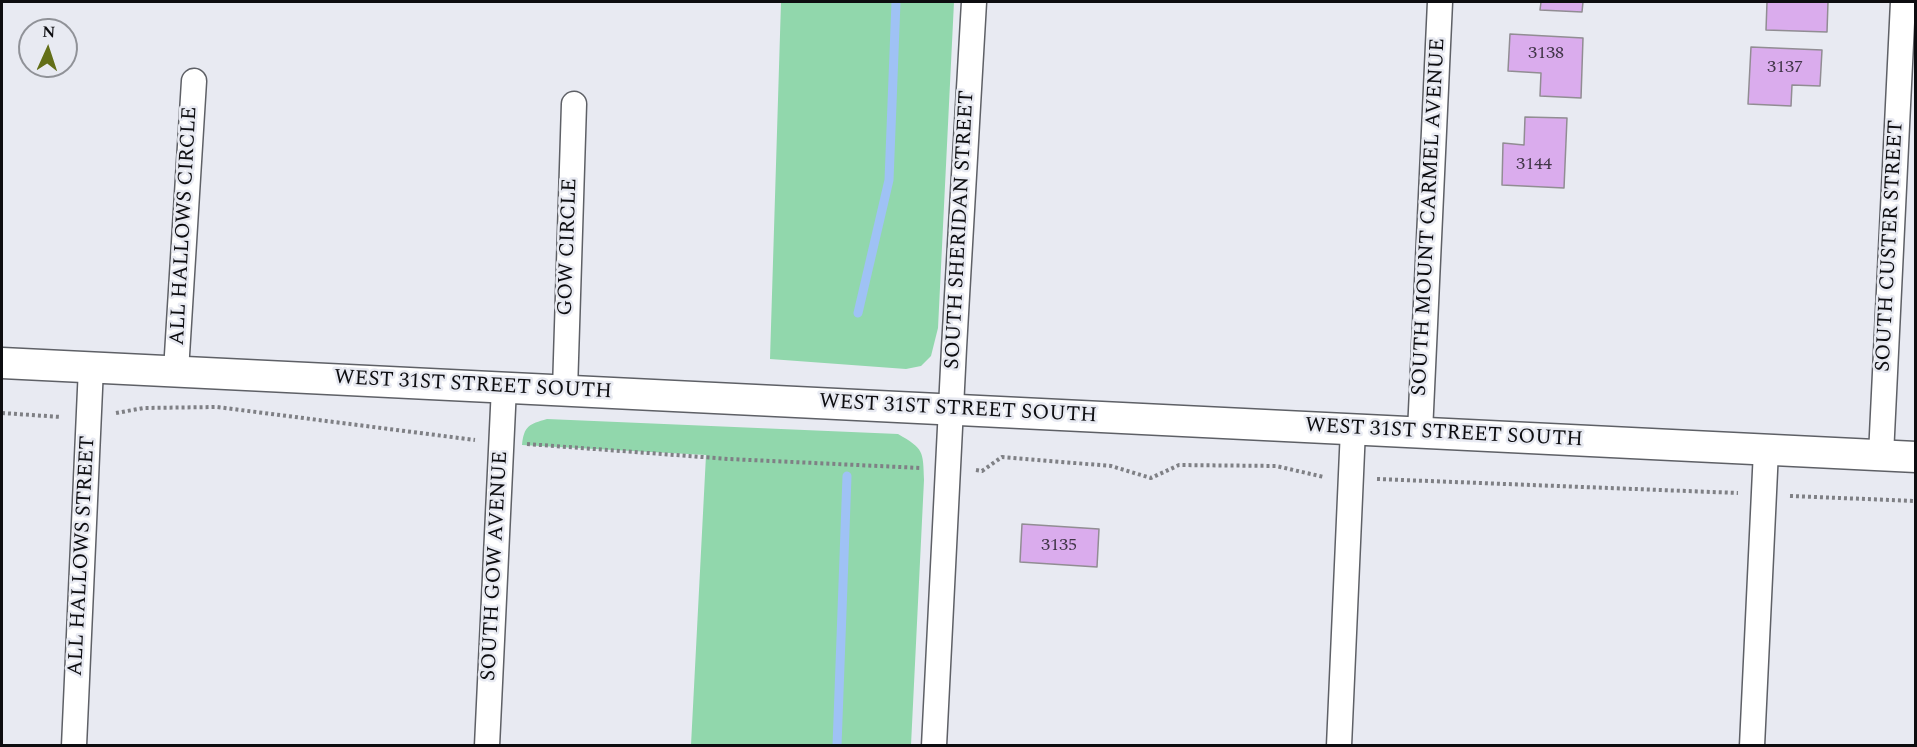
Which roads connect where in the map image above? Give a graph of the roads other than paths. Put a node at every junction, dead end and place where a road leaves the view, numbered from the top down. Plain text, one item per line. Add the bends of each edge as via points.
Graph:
1 (974, 2) edge
2 (1440, 2) edge
3 (1903, 2) edge
4 (194, 81) dead end
5 (574, 104) dead end
6 (2, 363) edge
7 (91, 367) junction
8 (176, 371) junction
9 (504, 387) junction
10 (565, 390) junction
11 (951, 410) junction
12 (1353, 429) junction
13 (1420, 432) junction
14 (1766, 450) junction
15 (1881, 456) junction
16 (1916, 457) edge
17 (74, 746) edge
18 (487, 746) edge
19 (934, 746) edge
20 (1339, 746) edge
21 (1752, 746) edge

1 - 11 street, SOUTH SHERIDAN STREET
2 - 13 street, SOUTH MOUNT CARMEL AVENUE
3 - 15 street, SOUTH CUSTER STREET
4 - 8 street, ALL HALLOWS CIRCLE
5 - 10 street, GOW CIRCLE
6 - 7 street, WEST 31ST STREET SOUTH
7 - 8 street, WEST 31ST STREET SOUTH
7 - 17 street, ALL HALLOWS STREET
8 - 9 street, WEST 31ST STREET SOUTH
9 - 10 street, WEST 31ST STREET SOUTH
9 - 18 street, SOUTH GOW AVENUE
10 - 11 street, WEST 31ST STREET SOUTH
11 - 12 street, WEST 31ST STREET SOUTH
11 - 19 street, SOUTH SHERIDAN STREET
12 - 13 street, WEST 31ST STREET SOUTH
12 - 20 street
13 - 14 street, WEST 31ST STREET SOUTH
14 - 15 street, WEST 31ST STREET SOUTH
14 - 21 street
15 - 16 street, WEST 31ST STREET SOUTH

